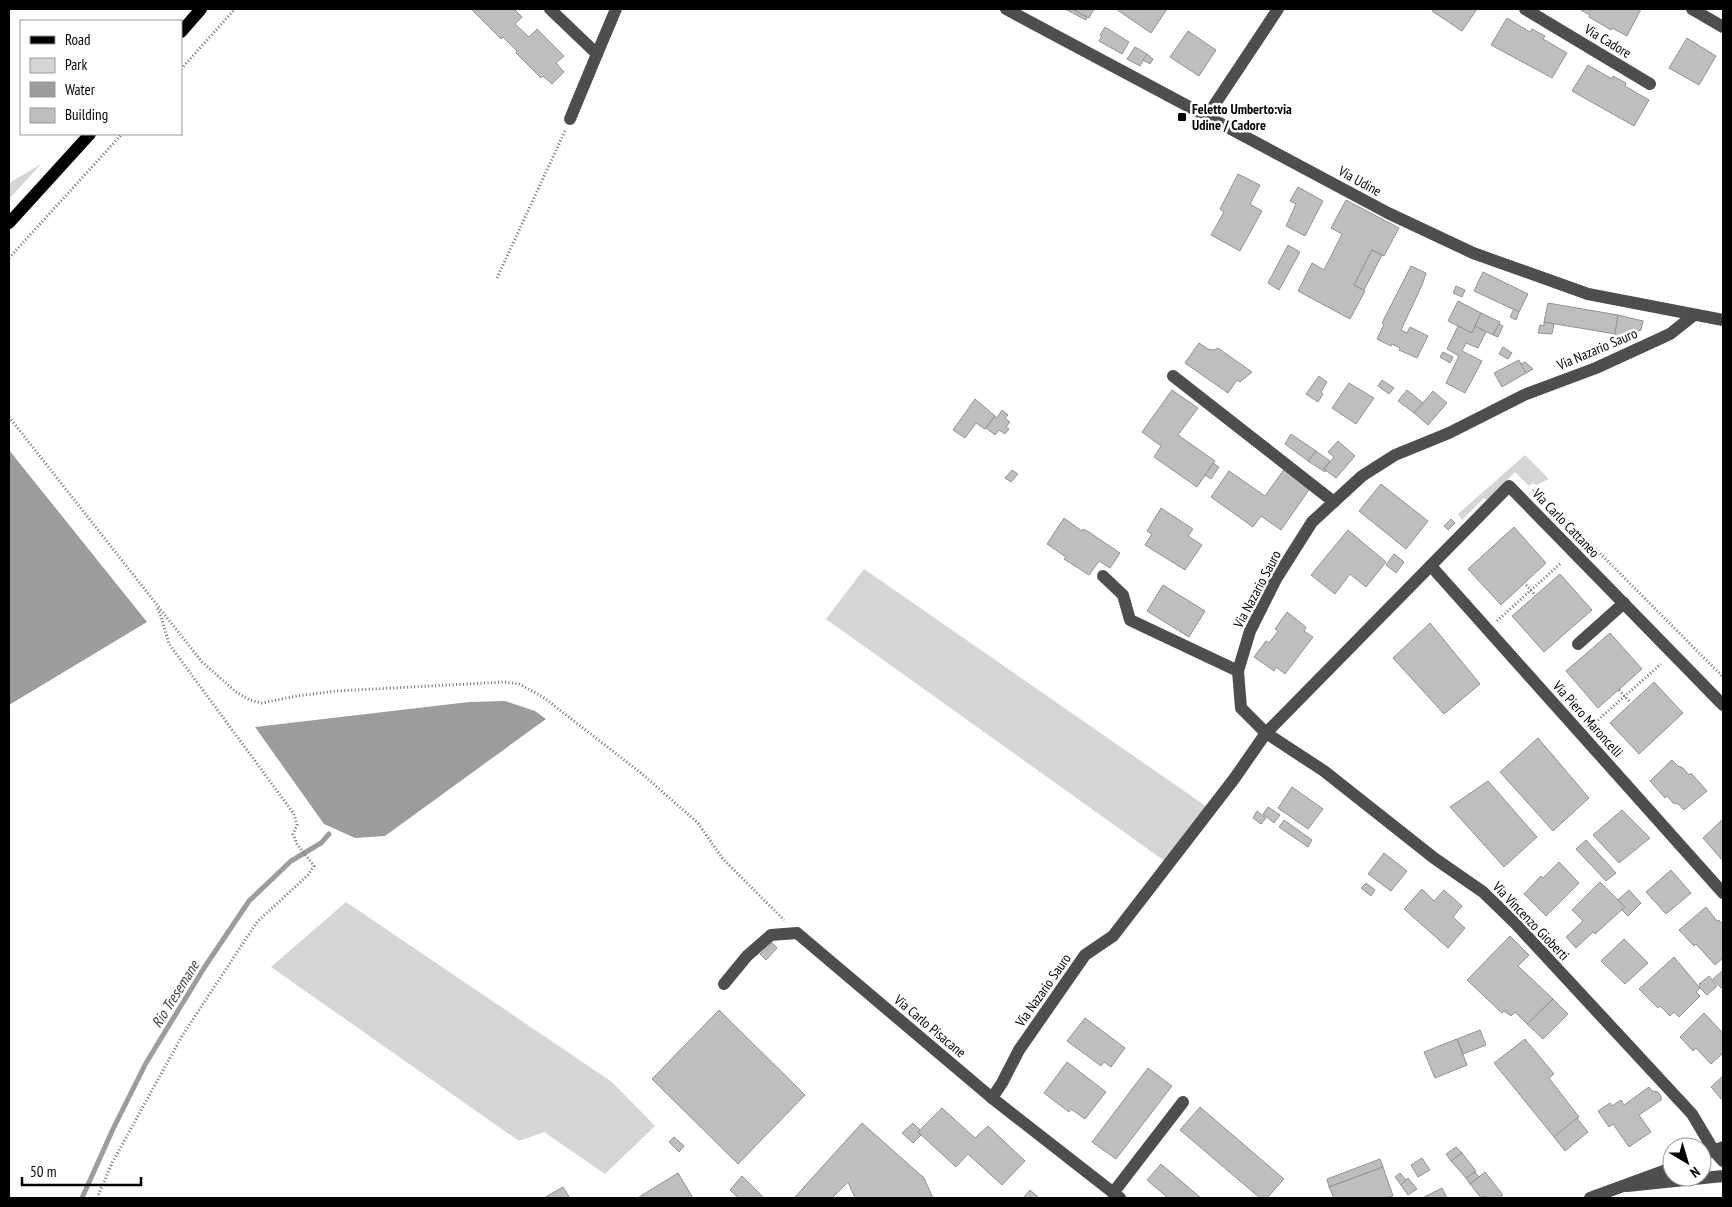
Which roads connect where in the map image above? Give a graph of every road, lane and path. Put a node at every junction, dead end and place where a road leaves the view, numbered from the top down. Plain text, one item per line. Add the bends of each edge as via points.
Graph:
1 (201, 9) edge
2 (235, 9) edge
3 (550, 9) edge
4 (616, 9) edge
5 (1006, 9) edge
6 (1278, 9) edge
7 (1525, 9) edge
8 (1692, 9) edge
9 (1723, 27) edge
10 (182, 31) edge
11 (597, 54) junction
12 (182, 68) edge
13 (1650, 84) dead end
14 (1207, 116) junction
15 (570, 119) joint
16 (89, 135) edge
17 (121, 135) edge
18 (9, 223) edge
19 (9, 258) edge
20 (497, 278) dead end
21 (1694, 315) junction
22 (1723, 320) edge
23 (1173, 376) dead end
24 (9, 416) edge
25 (1523, 501) junction
26 (1334, 502) junction
27 (1562, 563) dead end
28 (1431, 566) junction
29 (1103, 576) dead end
30 (1526, 585) dead end
31 (1531, 590) junction
32 (1535, 595) dead end
33 (152, 599) junction
34 (1624, 603) junction
35 (1487, 629) junction
36 (1578, 644) dead end
37 (1661, 664) dead end
38 (1238, 671) junction
39 (1723, 677) edge
40 (1620, 690) dead end
41 (1624, 696) junction
42 (1630, 702) dead end
43 (1723, 705) edge
44 (1266, 733) junction
45 (1582, 734) junction
46 (1723, 893) edge
47 (797, 933) junction
48 (724, 984) dead end
49 (992, 1098) junction
50 (1183, 1102) dead end
51 (1713, 1151) edge
52 (1723, 1161) edge
53 (1662, 1172) edge
54 (1723, 1176) edge
55 (1627, 1186) junction
56 (1117, 1196) edge
57 (97, 1198) edge
58 (1590, 1198) edge

1 - 10 main road
2 - 12 path
3 - 11 street
4 - 11 street
5 - 14 street, Via Udine
6 - 14 street
7 - 13 street, Via Cadore
8 - 9 street
11 - 15 street
14 - 21 street, Via Udine via 1388,213 1473,253 1588,294
15 - 20 path
16 - 18 main road
17 - 19 path
21 - 22 street, Via Udine
21 - 26 street, Via Nazario Sauro via 1670,334 1524,394 1449,433 1395,455 1362,476
23 - 26 street
24 - 33 path
25 - 28 street, Via Carlo Cattaneo via 1509,486
25 - 34 street, Via Carlo Cattaneo
25 - 39 path via 1536,489
26 - 38 street, Via Nazario Sauro via 1312,522 1276,578 1250,631
27 - 31 path
28 - 35 street, Via Piero Maroncelli
28 - 44 street
29 - 38 street via 1123,595 1130,620
30 - 31 path
31 - 32 path
31 - 35 path
33 - 47 path via 218,678 250,700 262,703 356,690 505,682 528,688 543,696 634,767 698,824 723,859
33 - 57 path via 169,644 294,814 297,844 314,866 257,922 182,1036 112,1163
34 - 36 street
34 - 43 street, Via Carlo Cattaneo
35 - 45 street, Via Piero Maroncelli
37 - 41 path
38 - 44 street, Via Nazario Sauro via 1241,708
40 - 41 path
41 - 42 path
41 - 45 path
44 - 49 street, Via Nazario Sauro via 1113,936 1085,955 1019,1050
44 - 51 street, Via Vincenzo Gioberti via 1324,771 1434,858 1483,892 1692,1114
45 - 46 street, Via Piero Maroncelli
47 - 48 street via 771,935 747,956
47 - 49 street, Via Carlo Pisacane
49 - 56 street, Via Carlo Pisacane
50 - 56 street
51 - 52 street, Via Vincenzo Gioberti
53 - 55 street
54 - 55 street
55 - 58 street

